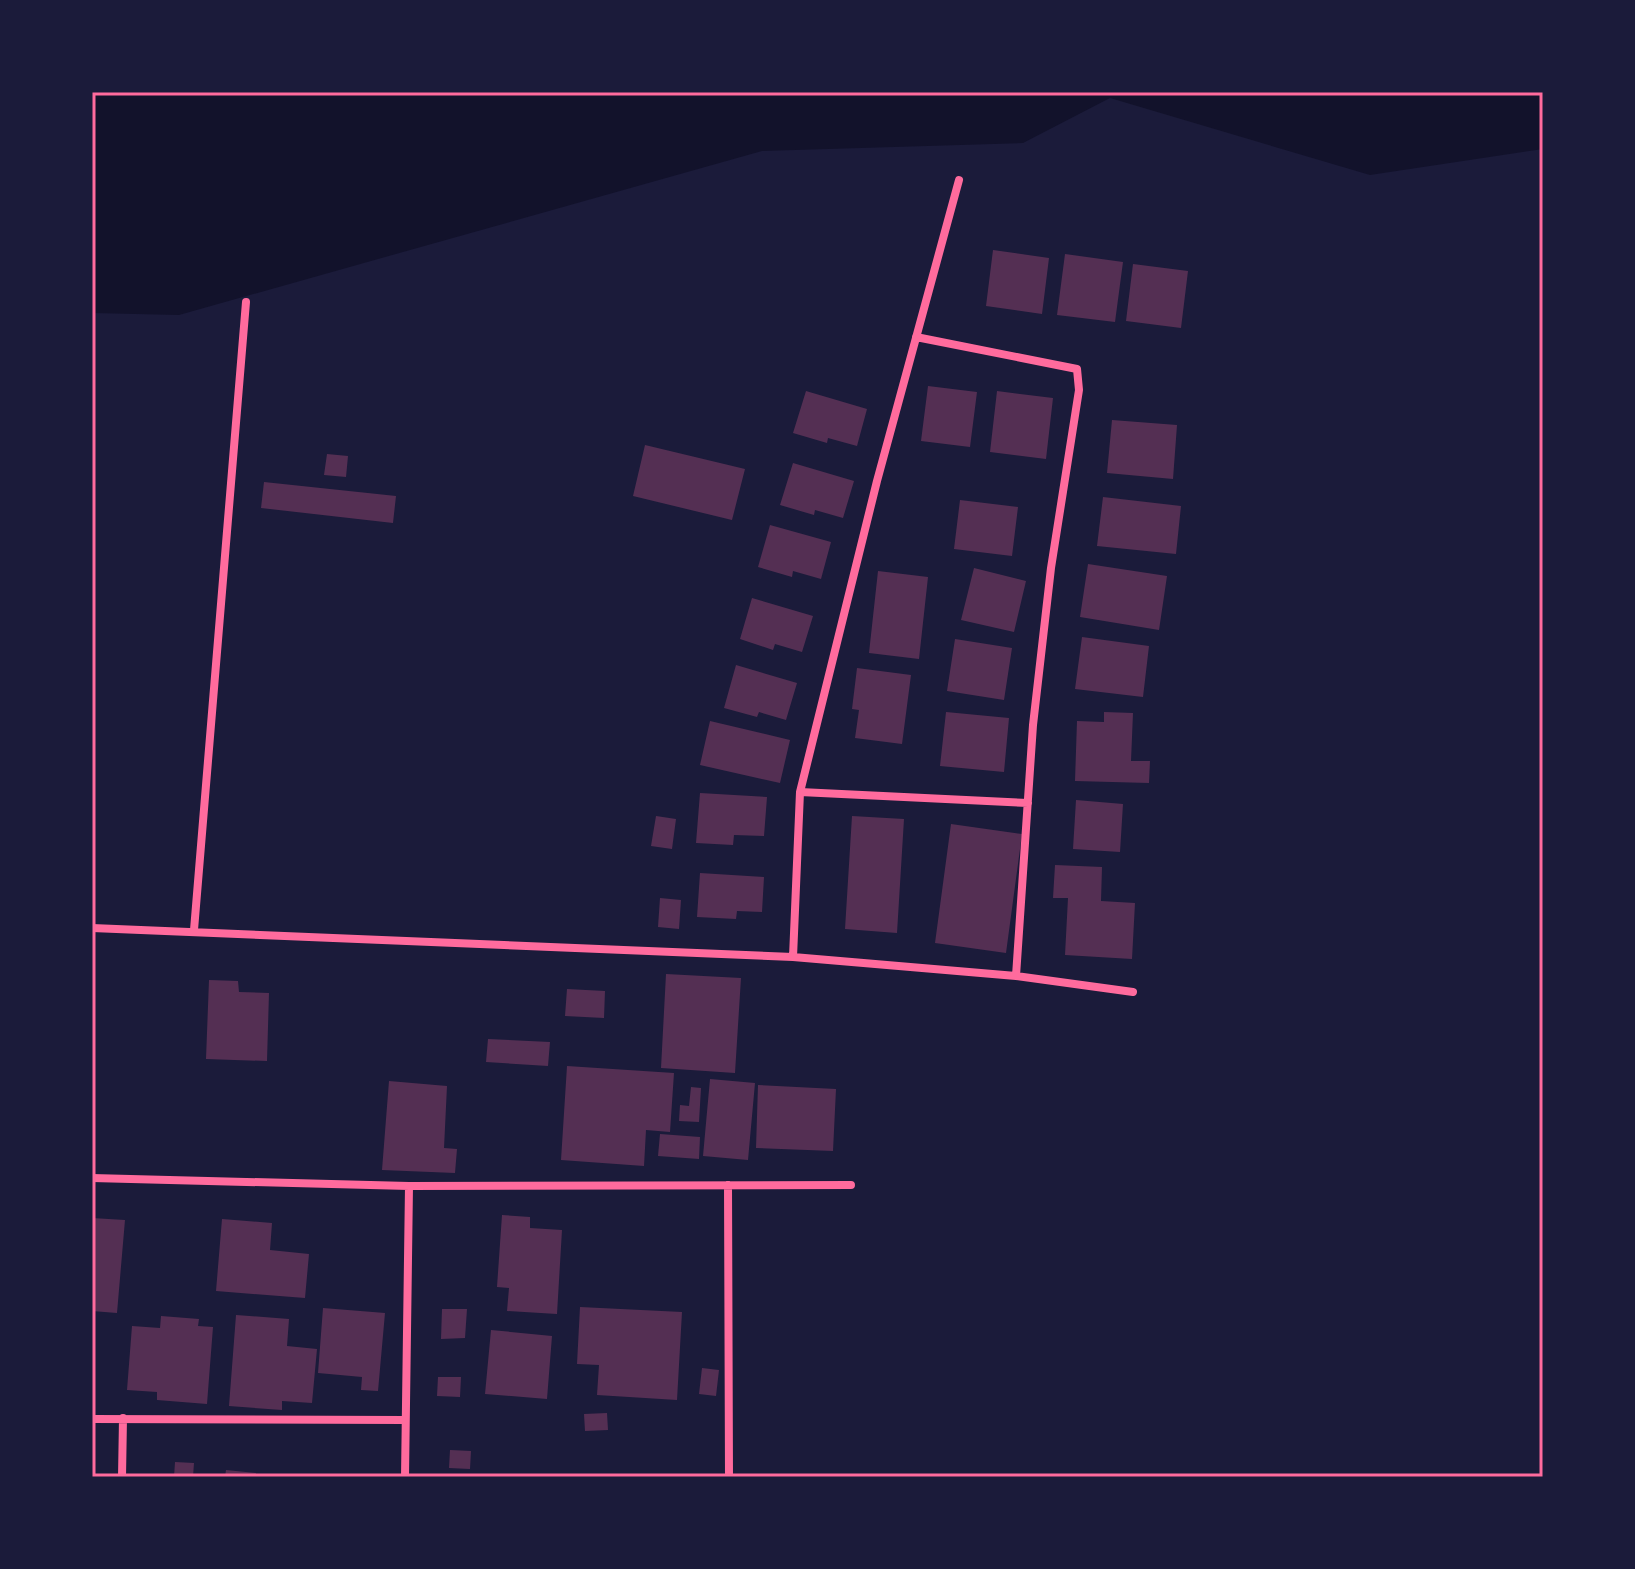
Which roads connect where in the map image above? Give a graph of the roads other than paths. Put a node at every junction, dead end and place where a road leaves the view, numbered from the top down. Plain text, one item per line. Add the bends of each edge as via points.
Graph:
1 (959, 180) dead end
2 (246, 302) dead end
3 (916, 337) junction
4 (800, 792) junction
5 (1028, 803) junction
6 (92, 928) edge
7 (194, 930) junction
8 (793, 957) junction
9 (1016, 976) junction
10 (1133, 992) dead end
11 (92, 1178) edge
12 (728, 1185) junction
13 (851, 1185) dead end
14 (409, 1186) junction
15 (123, 1418) junction
16 (92, 1419) edge
17 (405, 1420) junction
18 (122, 1477) edge
19 (405, 1477) edge
20 (729, 1477) edge

1 - 3 street
2 - 7 street
3 - 4 street
3 - 5 street via 1077,369 1079,390 1051,568
4 - 5 street
4 - 8 street
5 - 9 street
6 - 7 street
7 - 8 street
8 - 9 street
9 - 10 street
11 - 14 street
12 - 13 street
12 - 14 street
12 - 20 street
14 - 17 street
15 - 16 street
15 - 17 street
15 - 18 street
17 - 19 street

